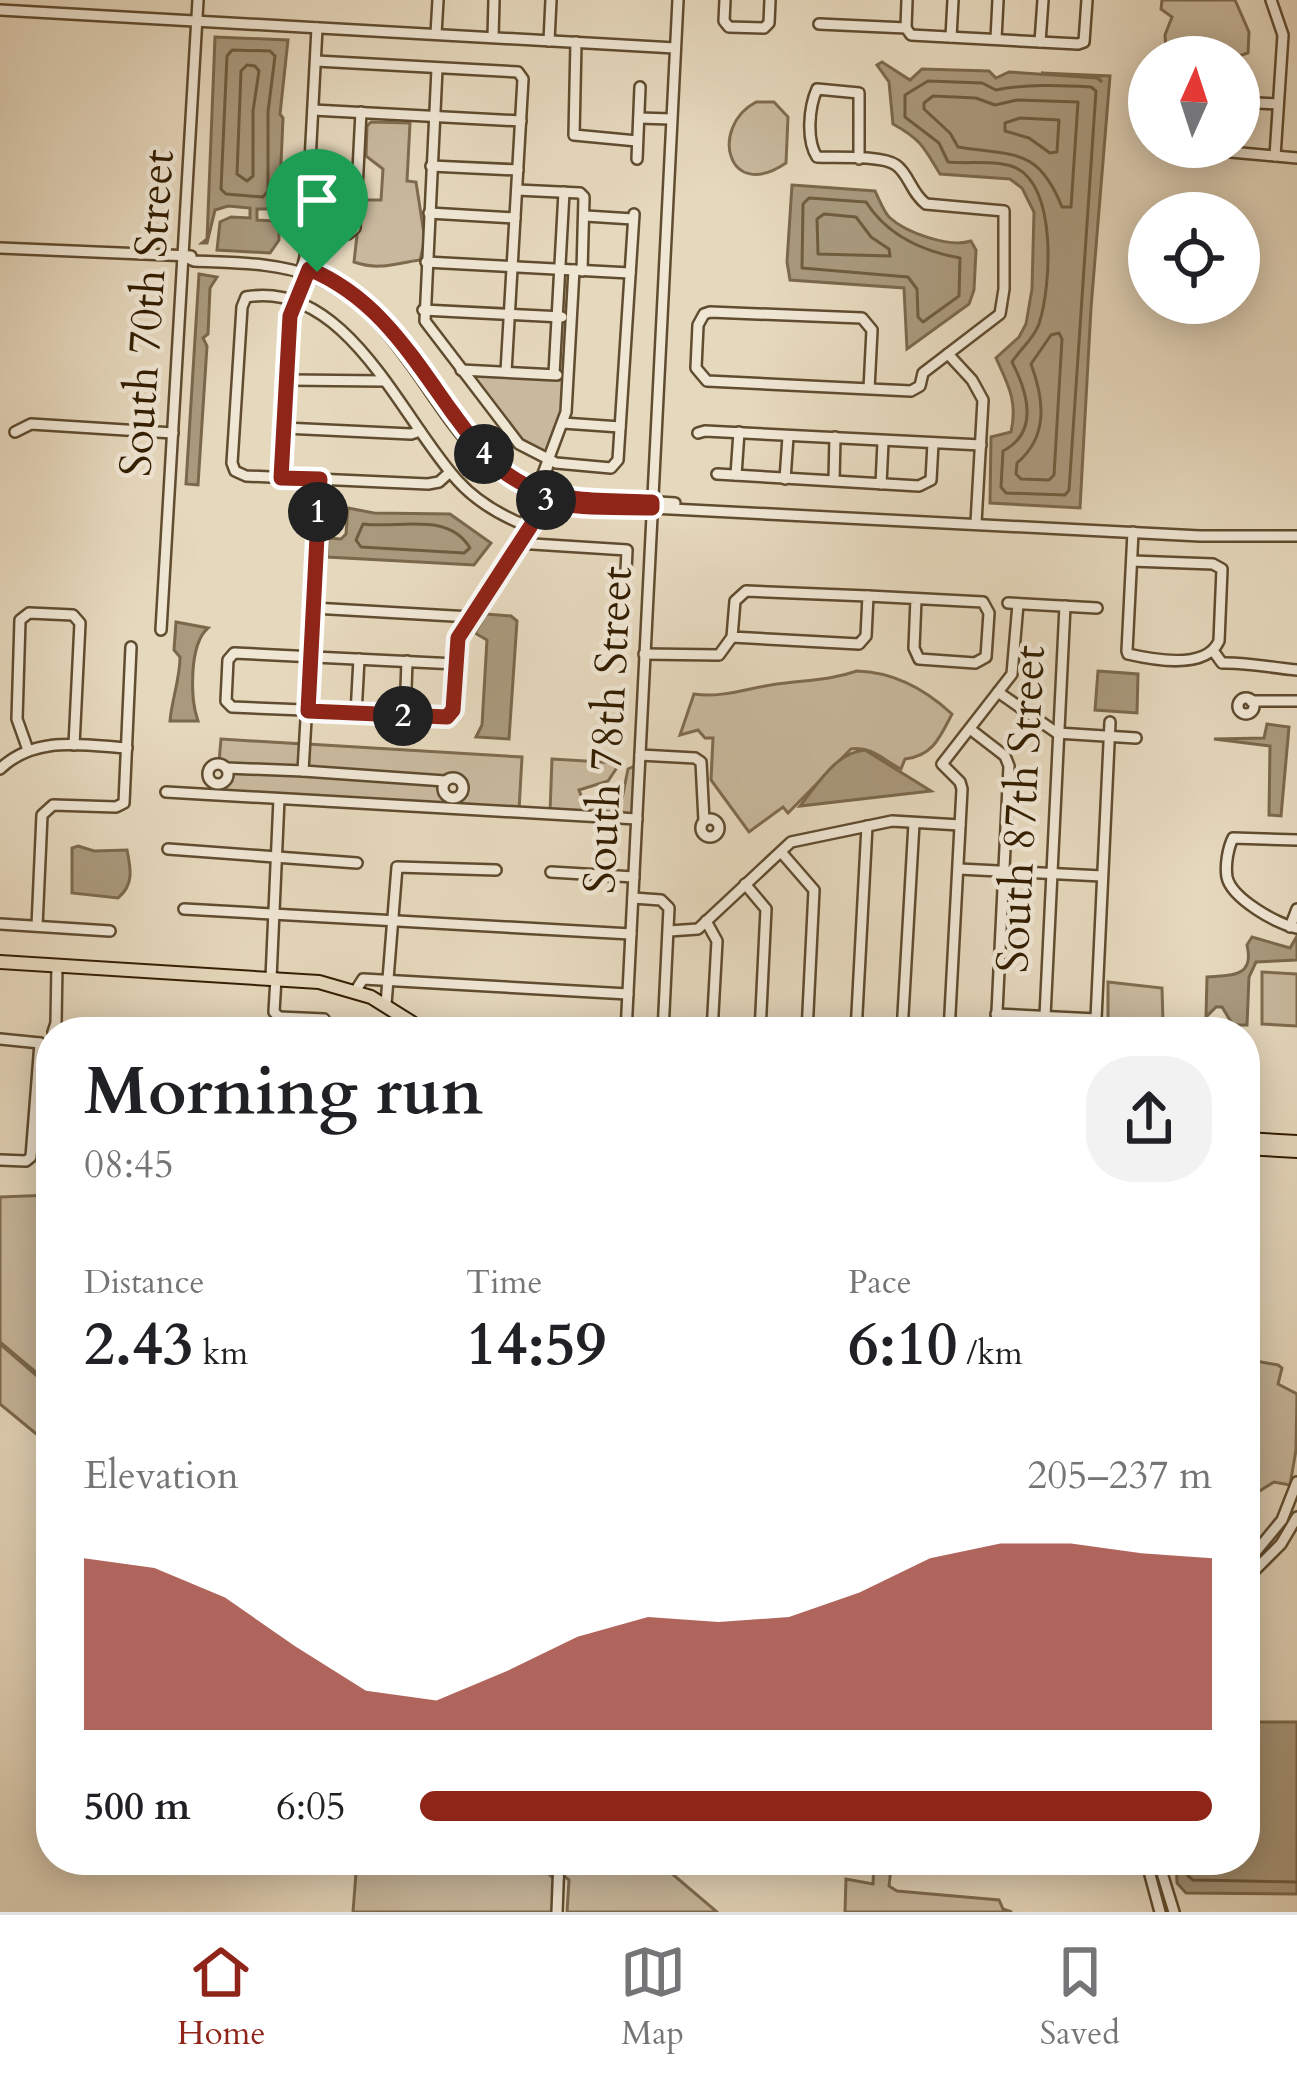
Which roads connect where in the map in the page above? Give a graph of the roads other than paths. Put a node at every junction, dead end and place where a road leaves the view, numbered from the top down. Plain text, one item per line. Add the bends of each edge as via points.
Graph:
1 (198, 0) edge
2 (438, 0) edge
3 (494, 0) edge
4 (551, 0) edge
5 (677, 0) edge
6 (725, 0) edge
7 (770, 0) edge
8 (907, 0) edge
9 (953, 0) edge
10 (998, 0) edge
11 (1043, 0) edge
12 (1088, 0) edge
13 (1271, 0) edge
14 (0, 10) edge
15 (197, 22) junction
16 (819, 24) dead end
17 (316, 28) junction
18 (906, 28) junction
19 (436, 34) junction
20 (951, 37) junction
21 (493, 38) junction
22 (996, 39) junction
23 (549, 41) junction
24 (576, 42) junction
25 (1040, 42) junction
26 (675, 48) junction
27 (316, 61) junction
28 (437, 69) junction
29 (640, 87) dead end
30 (1260, 103) edge
31 (1278, 104) junction
32 (313, 110) junction
33 (362, 112) junction
34 (434, 116) junction
35 (639, 118) junction
36 (671, 119) junction
37 (521, 121) junction
38 (638, 141) junction
39 (1260, 155) edge
40 (1276, 156) junction
41 (1297, 158) edge
42 (637, 159) dead end
43 (859, 159) junction
44 (431, 166) junction
45 (518, 170) junction
46 (517, 190) junction
47 (564, 192) junction
48 (429, 213) junction
49 (586, 216) junction
50 (515, 218) junction
51 (310, 232) junction
52 (0, 248) edge
53 (185, 256) junction
54 (426, 262) junction
55 (512, 267) junction
56 (560, 269) junction
57 (578, 270) junction
58 (305, 271) junction
59 (630, 273) junction
60 (294, 302) junction
61 (423, 310) junction
62 (509, 315) junction
63 (557, 317) junction
64 (572, 318) junction
65 (948, 354) junction
66 (461, 370) junction
67 (506, 372) junction
68 (554, 374) junction
69 (568, 375) junction
70 (287, 380) junction
71 (384, 381) junction
72 (869, 389) junction
73 (563, 422) junction
74 (620, 427) junction
75 (284, 428) junction
76 (420, 431) junction
77 (15, 432) dead end
78 (740, 432) junction
79 (173, 433) junction
80 (698, 434) dead end
81 (788, 437) junction
82 (836, 437) junction
83 (883, 442) junction
84 (934, 442) junction
85 (981, 445) junction
86 (549, 461) junction
87 (451, 472) junction
88 (717, 474) dead end
89 (736, 476) junction
90 (281, 478) junction
91 (320, 479) junction
92 (785, 479) junction
93 (834, 480) junction
94 (881, 484) junction
95 (539, 494) junction
96 (652, 505) junction
97 (976, 523) junction
98 (527, 526) junction
99 (1133, 532) junction
100 (1297, 536) edge
101 (518, 543) junction
102 (1132, 561) junction
103 (626, 572) dead end
104 (868, 596) junction
105 (916, 599) junction
106 (1064, 606) junction
107 (313, 608) junction
108 (1096, 608) dead end
109 (471, 616) junction
110 (161, 630) dead end
111 (733, 637) junction
112 (131, 647) dead end
113 (644, 654) junction
114 (1220, 655) junction
115 (310, 656) junction
116 (359, 659) junction
117 (407, 661) junction
118 (456, 664) junction
119 (1295, 669) edge
120 (998, 692) junction
121 (1251, 701) dead end
122 (1297, 701) edge
123 (308, 711) junction
124 (356, 714) junction
125 (405, 716) junction
126 (1110, 722) dead end
127 (970, 729) junction
128 (1057, 734) junction
129 (1109, 736) junction
130 (1136, 738) dead end
131 (74, 745) junction
132 (127, 748) junction
133 (28, 750) junction
134 (640, 755) junction
135 (226, 768) dead end
136 (0, 769) edge
137 (304, 771) junction
138 (445, 781) dead end
139 (166, 792) dead end
140 (279, 799) junction
141 (637, 819) junction
142 (704, 821) dead end
143 (914, 823) junction
144 (960, 825) junction
145 (867, 826) junction
146 (1297, 840) edge
147 (168, 849) dead end
148 (781, 852) junction
149 (276, 857) junction
150 (357, 863) dead end
151 (959, 868) junction
152 (496, 870) dead end
153 (1004, 871) junction
154 (551, 872) dead end
155 (1050, 873) junction
156 (1102, 876) junction
157 (634, 877) junction
158 (745, 884) junction
159 (633, 898) junction
160 (184, 908) dead end
161 (1297, 909) edge
162 (274, 913) junction
163 (392, 920) junction
164 (706, 921) junction
165 (0, 924) edge
166 (37, 926) junction
167 (1293, 928) edge
168 (669, 931) junction
169 (110, 932) dead end
170 (631, 934) junction
171 (0, 962) edge
172 (56, 965) junction
173 (274, 978) junction
174 (389, 981) junction
175 (356, 990) junction
176 (628, 994) junction
177 (325, 1002) dead end
178 (386, 1004) junction
179 (996, 1014) junction
180 (261, 1015) dead end
181 (277, 1016) junction
182 (1045, 1016) junction
183 (56, 1017) edge
184 (293, 1017) edge
185 (324, 1017) edge
186 (405, 1017) edge
187 (627, 1017) edge
188 (664, 1017) edge
189 (713, 1017) edge
190 (761, 1017) edge
191 (808, 1017) edge
192 (857, 1017) edge
193 (903, 1017) edge
194 (950, 1017) edge
195 (996, 1017) edge
196 (1070, 1017) edge
197 (1096, 1017) edge
198 (0, 1039) edge
199 (36, 1042) edge
200 (36, 1100) edge
201 (1297, 1142) edge
202 (1260, 1143) edge
203 (1260, 1145) edge
204 (1297, 1151) edge
205 (0, 1160) edge
206 (1297, 1482) edge
207 (1294, 1512) edge
208 (1260, 1549) edge
209 (1260, 1565) edge
210 (558, 1875) edge
211 (1150, 1875) edge
212 (1163, 1875) edge
213 (557, 1912) edge
214 (1160, 1912) edge
215 (1174, 1912) edge

1 - 15 street, South 70th Street
2 - 19 street
3 - 21 street
4 - 23 street
5 - 26 street, South 78th Street
6 - 7 street via 729,27 764,28
8 - 18 street
9 - 20 street
10 - 22 street
11 - 25 street
12 - 25 street via 1084,42
13 - 31 street via 1283,35
14 - 15 street
15 - 17 street
15 - 53 street, South 70th Street
16 - 18 street
17 - 19 street
17 - 27 street
18 - 20 street
19 - 21 street
20 - 22 street
21 - 23 street
22 - 25 street
23 - 24 street
24 - 26 street
24 - 38 street via 574,135
26 - 36 street, South 78th Street
27 - 28 street
27 - 32 street
28 - 34 street
28 - 37 street via 518,72
29 - 35 street
30 - 31 street
31 - 40 street
32 - 33 street
32 - 51 street
33 - 34 street
33 - 51 street via 355,228
34 - 37 street
34 - 44 street
35 - 36 street
35 - 38 street
36 - 96 street, South 78th Street
37 - 45 street
38 - 42 street
39 - 40 street
40 - 41 street
43 - 43 street via 812,152 817,89 859,93
43 - 65 street via 897,165 926,203 1004,211 1000,314
44 - 45 street
44 - 48 street
45 - 46 street
46 - 47 street
46 - 50 street
47 - 49 street via 584,197
47 - 56 street
48 - 50 street
48 - 54 street
49 - 57 street
49 - 59 street via 633,216
50 - 55 street
51 - 58 street
52 - 53 street
53 - 58 street via 267,259
53 - 79 street, South 70th Street
54 - 55 street
54 - 61 street
55 - 56 street
55 - 62 street
56 - 57 street
56 - 63 street
57 - 59 street
57 - 64 street
58 - 60 street
58 - 95 street via 374,309 485,455
59 - 74 street
60 - 70 street
60 - 71 street via 337,326
60 - 90 street via 251,296 242,308 233,468
61 - 62 street
61 - 66 street
62 - 63 street
62 - 67 street
63 - 64 street
63 - 68 street
64 - 69 street
65 - 72 street via 923,373 916,390
65 - 85 street via 983,400
66 - 67 street
66 - 86 street via 508,435
67 - 68 street
68 - 69 street
69 - 73 street
70 - 71 street
70 - 75 street
71 - 76 street
72 - 72 street via 868,320 710,312 700,320 702,379
73 - 74 street
73 - 86 street
74 - 86 street via 611,468
75 - 76 street
75 - 90 street
76 - 87 street
77 - 79 street via 31,424
78 - 80 street
78 - 81 street
78 - 89 street
79 - 110 street, South 70th Street
81 - 82 street
81 - 92 street
82 - 83 street
82 - 93 street
83 - 84 street
83 - 94 street
84 - 85 street
84 - 94 street via 927,485
85 - 97 street
86 - 95 street
87 - 91 street via 428,484
87 - 98 street via 483,503
88 - 89 street
89 - 92 street
90 - 91 street
91 - 107 street
92 - 93 street
93 - 94 street
95 - 96 street
95 - 98 street
96 - 97 street
96 - 113 street, South 78th Street
97 - 99 street
98 - 101 street
99 - 100 street
99 - 102 street
101 - 103 street via 627,550
101 - 109 street
102 - 114 street via 1219,568
102 - 114 street via 1128,654
104 - 105 street
104 - 111 street via 746,591 735,601
104 - 111 street via 859,644
105 - 105 street via 983,602 986,657 920,659
106 - 108 street
106 - 120 street via 1013,604 1015,664
106 - 128 street, South 87th Street
107 - 109 street
107 - 115 street
109 - 118 street
111 - 113 street via 710,657
112 - 132 street
113 - 134 street, South 78th Street
114 - 119 street
115 - 116 street
115 - 123 street
115 - 123 street via 234,653 226,681 232,707
116 - 117 street
116 - 124 street
117 - 118 street
117 - 125 street
118 - 125 street via 451,716
120 - 127 street
120 - 128 street
121 - 122 street
123 - 124 street
123 - 137 street
124 - 125 street
126 - 129 street
127 - 144 street via 942,764 960,782
127 - 153 street via 1009,766
128 - 129 street
128 - 155 street, South 87th Street
129 - 130 street
129 - 156 street
131 - 132 street
131 - 133 street
131 - 133 street via 80,623 73,615 29,613 20,620 17,719
132 - 166 street via 124,803 53,806 42,814
133 - 136 street
134 - 141 street, South 78th Street
134 - 142 street via 701,762
135 - 137 street
137 - 138 street
139 - 140 street
140 - 141 street
140 - 149 street
141 - 157 street, South 78th Street
143 - 144 street
143 - 145 street
143 - 193 street
144 - 151 street
145 - 148 street via 798,839
145 - 192 street
146 - 167 street via 1238,836 1229,844 1229,883 1273,922
147 - 149 street
148 - 158 street
148 - 191 street via 814,890
149 - 150 street
149 - 162 street
151 - 153 street
151 - 194 street
152 - 163 street via 397,866
153 - 155 street
153 - 179 street
154 - 157 street
155 - 156 street
155 - 182 street, South 87th Street
156 - 197 street
157 - 159 street, South 78th Street
158 - 164 street
158 - 190 street via 766,909
159 - 168 street via 667,902
159 - 170 street, South 78th Street
160 - 162 street
161 - 167 street
162 - 163 street
162 - 173 street
163 - 170 street
163 - 174 street
164 - 168 street via 689,932
164 - 189 street via 717,941
165 - 166 street
166 - 169 street
168 - 188 street
170 - 176 street, South 78th Street
171 - 172 main road
172 - 173 main road
172 - 183 street
173 - 175 main road
173 - 181 street
174 - 175 street via 361,979
174 - 176 street
174 - 178 street
175 - 178 main road
176 - 187 street, South 78th Street
177 - 185 street
178 - 186 main road
179 - 182 street
179 - 195 street
180 - 181 street
181 - 184 street
182 - 196 street
198 - 199 street
200 - 205 street via 32,1157
201 - 202 main road
203 - 204 main road
206 - 207 street
207 - 208 street
207 - 209 street via 1281,1544
210 - 213 street
211 - 214 street
212 - 215 street

